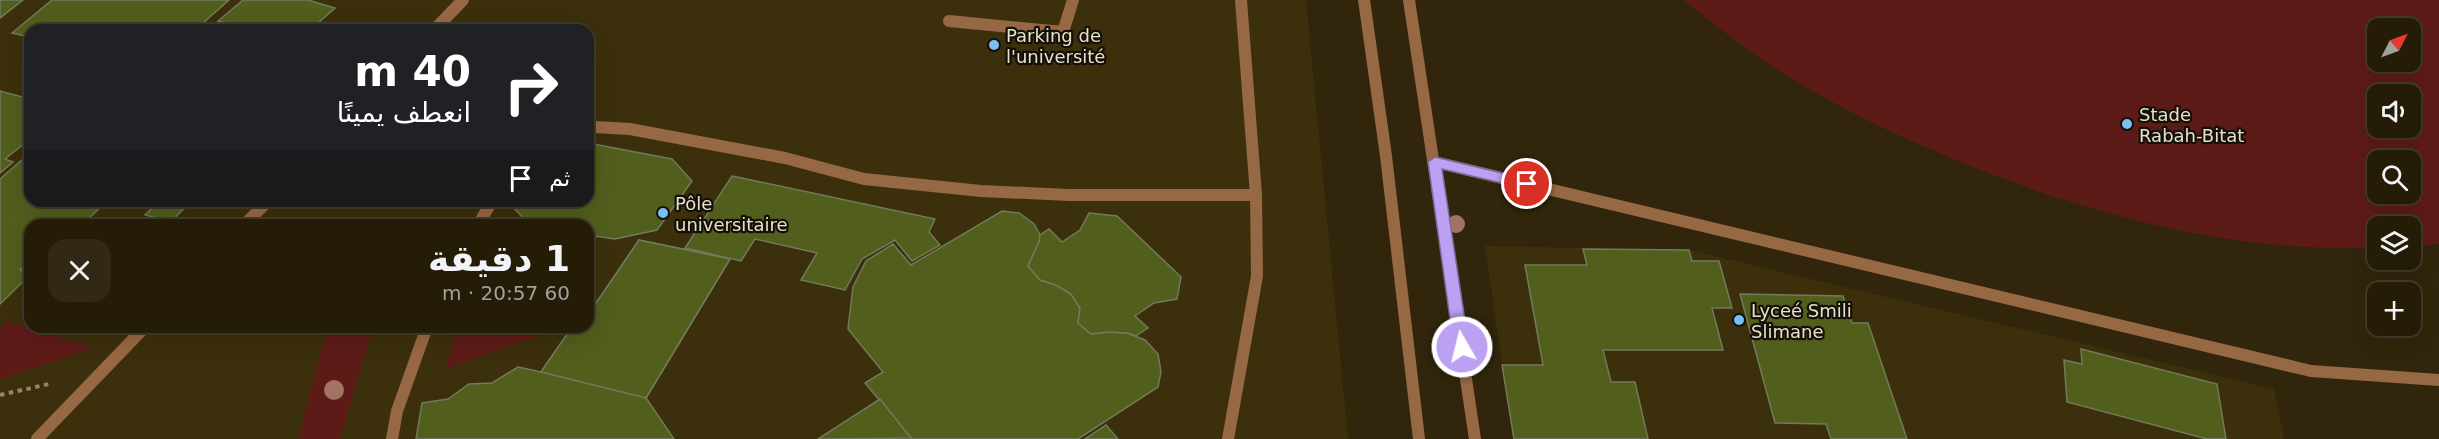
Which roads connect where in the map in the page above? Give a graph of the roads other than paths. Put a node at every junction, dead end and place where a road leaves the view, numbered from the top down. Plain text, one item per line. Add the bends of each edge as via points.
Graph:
1 (463, 0) edge
2 (1073, 0) edge
3 (1241, 0) edge
4 (1364, 0) edge
5 (1409, 0) edge
6 (949, 21) dead end
7 (440, 24) edge
8 (594, 126) edge
9 (1435, 162) junction
10 (1256, 195) junction
11 (262, 207) edge
12 (250, 219) edge
13 (139, 333) edge
14 (425, 333) edge
15 (2439, 380) edge
16 (37, 439) edge
17 (392, 439) edge
18 (1228, 439) edge
19 (1419, 439) edge
20 (1475, 439) edge

1 - 7 street
2 - 6 street via 1063,32
3 - 10 street
4 - 19 street
5 - 9 street
8 - 10 street via 674,136 864,179 1069,195
9 - 15 street via 2311,371
9 - 20 street
10 - 18 street via 1257,276
11 - 12 street
13 - 16 street
14 - 17 street via 397,411

